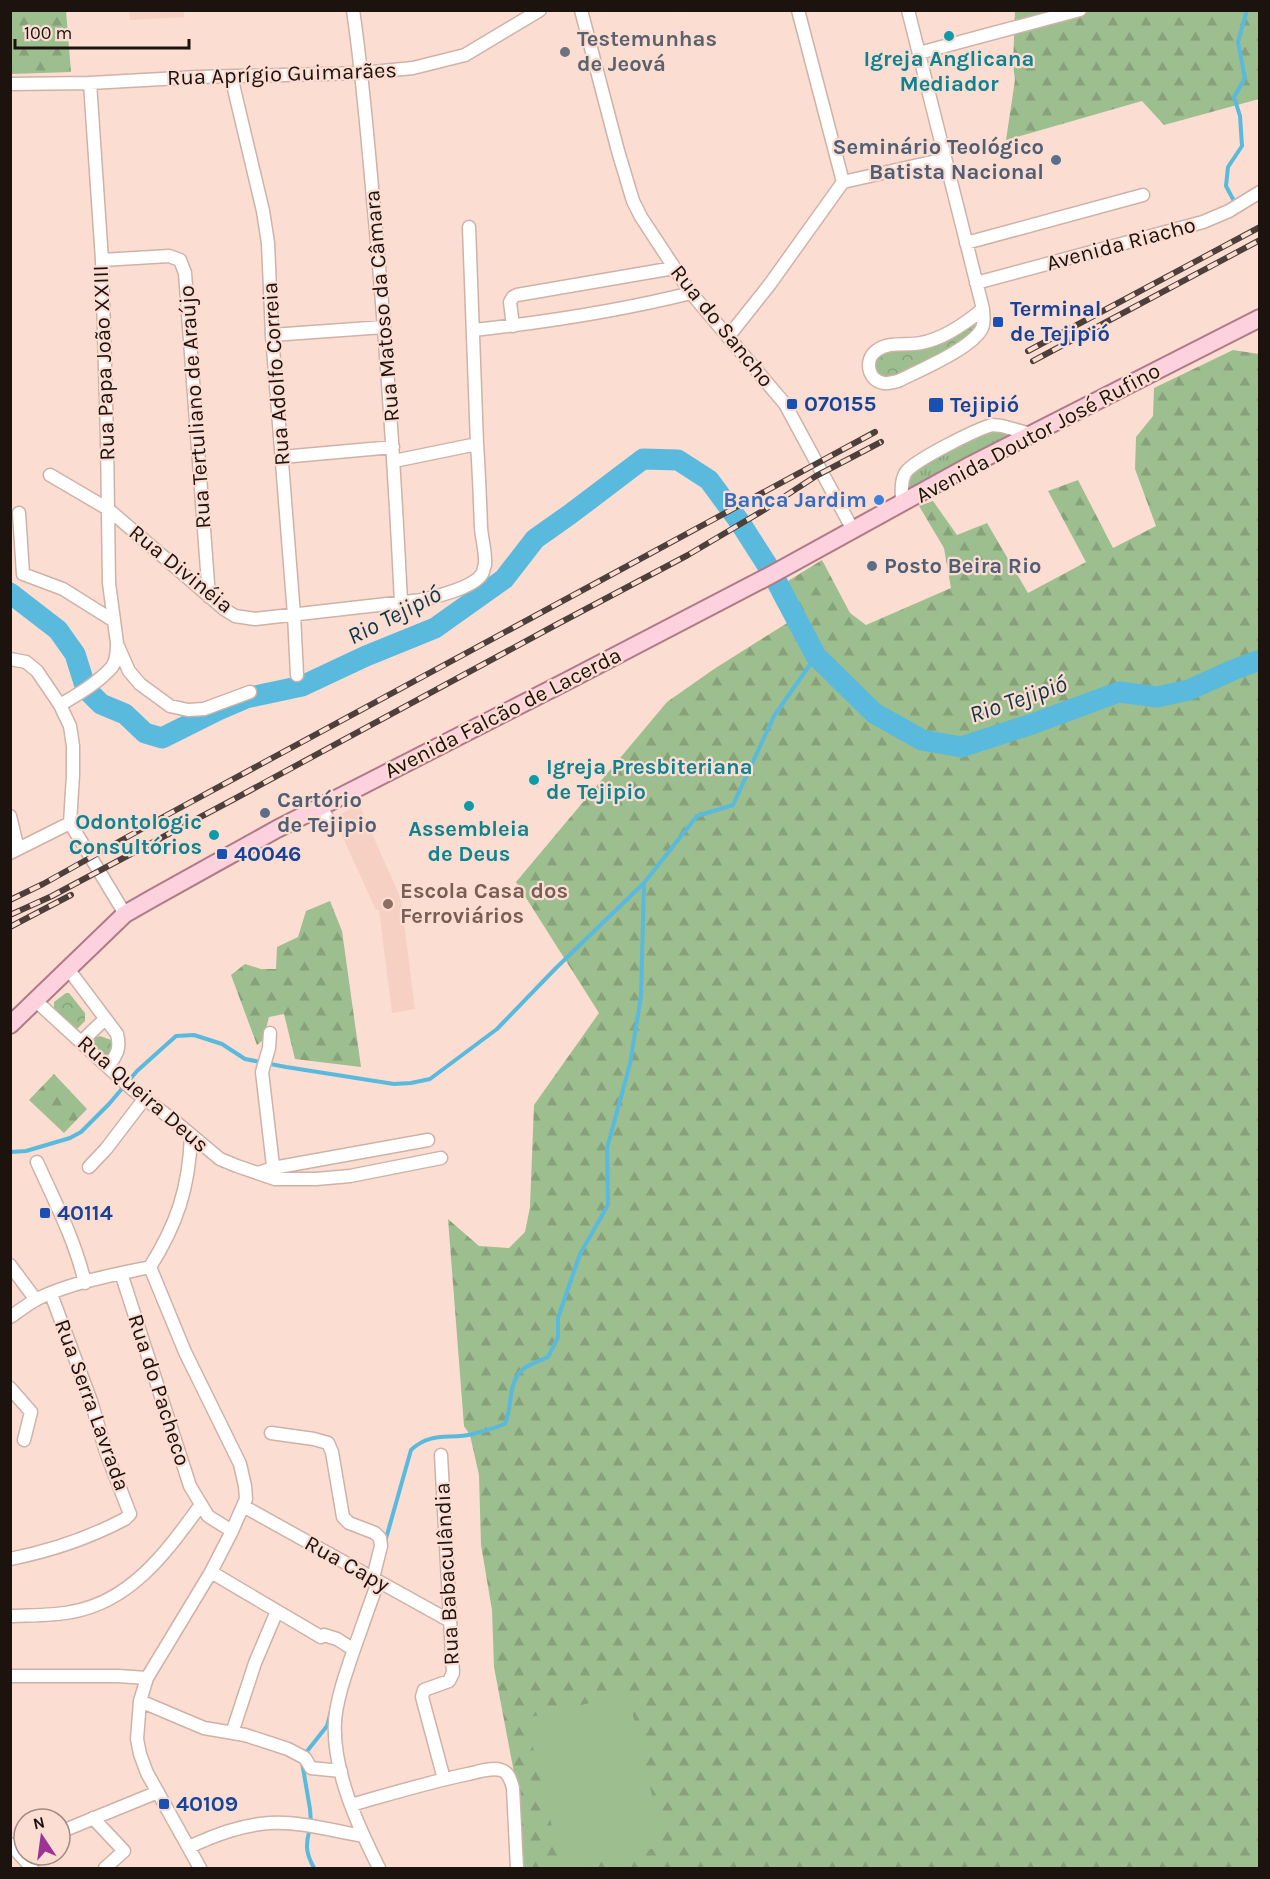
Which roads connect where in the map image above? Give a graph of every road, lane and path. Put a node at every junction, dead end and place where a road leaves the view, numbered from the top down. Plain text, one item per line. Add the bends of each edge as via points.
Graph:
1 (353, 10) edge
2 (540, 10) edge
3 (581, 10) edge
4 (798, 10) edge
5 (908, 10) edge
6 (1080, 10) edge
7 (918, 53) junction
8 (362, 74) junction
9 (231, 76) junction
10 (90, 82) junction
11 (10, 84) edge
12 (945, 159) junction
13 (843, 182) junction
14 (1260, 192) edge
15 (1143, 195) dead end
16 (469, 227) dead end
17 (966, 243) junction
18 (102, 260) junction
19 (674, 268) junction
20 (976, 283) junction
21 (691, 293) junction
22 (983, 309) junction
23 (1260, 318) edge
24 (513, 326) junction
25 (384, 327) junction
26 (474, 330) junction
27 (272, 335) junction
28 (728, 337) junction
29 (1031, 435) junction
30 (477, 444) junction
31 (393, 447) junction
32 (282, 457) junction
33 (394, 461) junction
34 (50, 475) dead end
35 (902, 504) junction
36 (108, 509) junction
37 (19, 513) dead end
38 (853, 530) junction
39 (817, 550) joint
40 (209, 597) junction
41 (401, 602) junction
42 (294, 615) junction
43 (114, 621) junction
44 (117, 643) junction
45 (10, 659) edge
46 (297, 675) dead end
47 (250, 692) dead end
48 (60, 705) junction
49 (10, 816) edge
50 (70, 823) junction
51 (14, 851) edge
52 (125, 914) junction
53 (69, 970) junction
54 (36, 1001) junction
55 (105, 1019) junction
56 (10, 1025) edge
57 (270, 1033) dead end
58 (82, 1041) junction
59 (110, 1070) junction
60 (145, 1098) junction
61 (191, 1136) junction
62 (428, 1140) dead end
63 (441, 1158) dead end
64 (38, 1162) dead end
65 (89, 1167) dead end
66 (274, 1173) junction
67 (10, 1265) edge
68 (150, 1267) junction
69 (121, 1274) junction
70 (85, 1283) junction
71 (51, 1294) junction
72 (36, 1300) junction
73 (10, 1317) edge
74 (10, 1388) edge
75 (271, 1433) dead end
76 (24, 1440) dead end
77 (441, 1455) dead end
78 (201, 1506) junction
79 (243, 1506) junction
80 (232, 1531) junction
81 (10, 1559) edge
82 (211, 1572) junction
83 (375, 1580) junction
84 (278, 1611) junction
85 (10, 1616) edge
86 (450, 1621) junction
87 (348, 1646) dead end
88 (10, 1676) edge
89 (147, 1678) junction
90 (140, 1701) junction
91 (232, 1732) junction
92 (341, 1771) junction
93 (444, 1779) junction
94 (158, 1792) junction
95 (351, 1805) junction
96 (93, 1818) junction
97 (72, 1827) edge
98 (363, 1836) junction
99 (189, 1846) junction
100 (105, 1869) edge
101 (200, 1869) edge
102 (379, 1869) edge
103 (517, 1869) edge

1 - 8 street, Rua Matoso da Câmara
2 - 8 street, Rua Aprígio Guimarães via 465,55 413,68
3 - 19 street, Rua do Sancho via 633,201
4 - 13 street
5 - 7 street
6 - 7 street
7 - 12 street
8 - 9 street, Rua Aprígio Guimarães
8 - 25 street, Rua Matoso da Câmara
9 - 10 street, Rua Aprígio Guimarães
9 - 27 street, Rua Adolfo Correia via 263,211
10 - 11 street, Rua Aprígio Guimarães
10 - 18 street, Rua Papa João XXIII
12 - 13 street
12 - 17 street
13 - 28 street
14 - 20 street, Avenida Riacho via 1203,222
15 - 17 street
16 - 26 street
17 - 20 street
18 - 36 street, Rua Papa João XXIII
18 - 40 street, Rua Tertuliano de Araújo via 169,256 180,260 186,273
19 - 21 street, Rua do Sancho
19 - 24 street via 517,295 510,302
20 - 22 street
21 - 24 street via 641,306
21 - 28 street, Rua do Sancho
22 - 22 street via 940,337 876,350 868,362 873,377 885,384 898,381 971,342 984,324
23 - 29 main road, Avenida Doutor José Rufino
24 - 26 street
25 - 27 street
25 - 31 street, Rua Matoso da Câmara
26 - 30 street
27 - 32 street, Rua Adolfo Correia
28 - 38 street, Rua do Sancho via 785,404
29 - 35 main road, Avenida Doutor José Rufino
29 - 35 street via 992,425 937,452 907,470 902,482
30 - 33 street
30 - 41 street, Rua Divinéia via 485,558 482,574 439,596
31 - 32 street
31 - 33 street, Rua Matoso da Câmara
32 - 42 street, Rua Adolfo Correia
33 - 41 street, Rua Matoso da Câmara
34 - 36 street, Rua Divinéia
35 - 38 main road, Avenida Doutor José Rufino
36 - 40 street, Rua Divinéia
36 - 43 street, Rua Papa João XXIII via 108,583
37 - 43 street via 22,574 63,589
38 - 39 main road, Avenida Doutor José Rufino
39 - 52 main road, Avenida Falcão de Lacerda via 325,814 267,834
40 - 42 street, Rua Divinéia via 243,618
41 - 42 street, Rua Divinéia
42 - 46 street, Rua Adolfo Correia
43 - 44 street, Rua Papa João XXIII
44 - 47 street, Rua Papa João XXIII via 129,671 170,706 204,710
44 - 48 street, Rua Papa João XXIII via 112,666
45 - 48 street via 26,662 37,671
48 - 50 street via 70,726 73,746
49 - 51 street
50 - 51 street
50 - 52 street
52 - 53 main road, Avenida Falcão de Lacerda
53 - 54 main road, Avenida Falcão de Lacerda
53 - 55 street
54 - 56 main road, Avenida Falcão de Lacerda
54 - 58 street, Rua Queira Deus
55 - 58 street
55 - 59 street via 120,1044
57 - 66 street via 262,1079
58 - 59 street, Rua Queira Deus
59 - 60 street, Rua Queira Deus
60 - 61 street, Rua Queira Deus
60 - 65 street
61 - 66 street, Rua Queira Deus via 220,1160 258,1173
61 - 68 street via 182,1200
62 - 66 street, Rua Queira Deus
63 - 66 street, Rua Queira Deus via 350,1176 316,1179
64 - 70 street via 69,1230
67 - 72 street
68 - 69 street
68 - 79 street via 185,1352 240,1464 246,1498
69 - 70 street
69 - 78 street, Rua do Pacheco via 190,1486
70 - 71 street
71 - 72 street
71 - 81 street, Rua Serra Lavrada via 129,1509 128,1516 79,1540
72 - 73 street
74 - 76 street via 31,1412
75 - 83 street via 324,1441 330,1447 343,1517 380,1538
77 - 86 street, Rua Babaculândia
78 - 80 street via 208,1516
78 - 85 street via 151,1568 116,1595 71,1612
79 - 80 street
79 - 83 street, Rua Capy
80 - 82 street
82 - 84 street
82 - 89 street
83 - 86 street, Rua Capy
83 - 92 street via 338,1700 335,1731
84 - 87 street via 321,1637 337,1639
84 - 91 street via 255,1663
86 - 93 street, Rua Babaculândia via 452,1677 423,1692
88 - 89 street
89 - 90 street
90 - 91 street via 204,1728
90 - 94 street via 137,1739 147,1773
91 - 92 street via 301,1755 311,1768
92 - 95 street
93 - 95 street
93 - 103 street via 489,1770 506,1773 513,1788
94 - 96 street
94 - 99 street
95 - 98 street
96 - 97 street
96 - 100 street via 124,1851
98 - 99 street via 272,1823 241,1827
98 - 102 street
99 - 101 street

